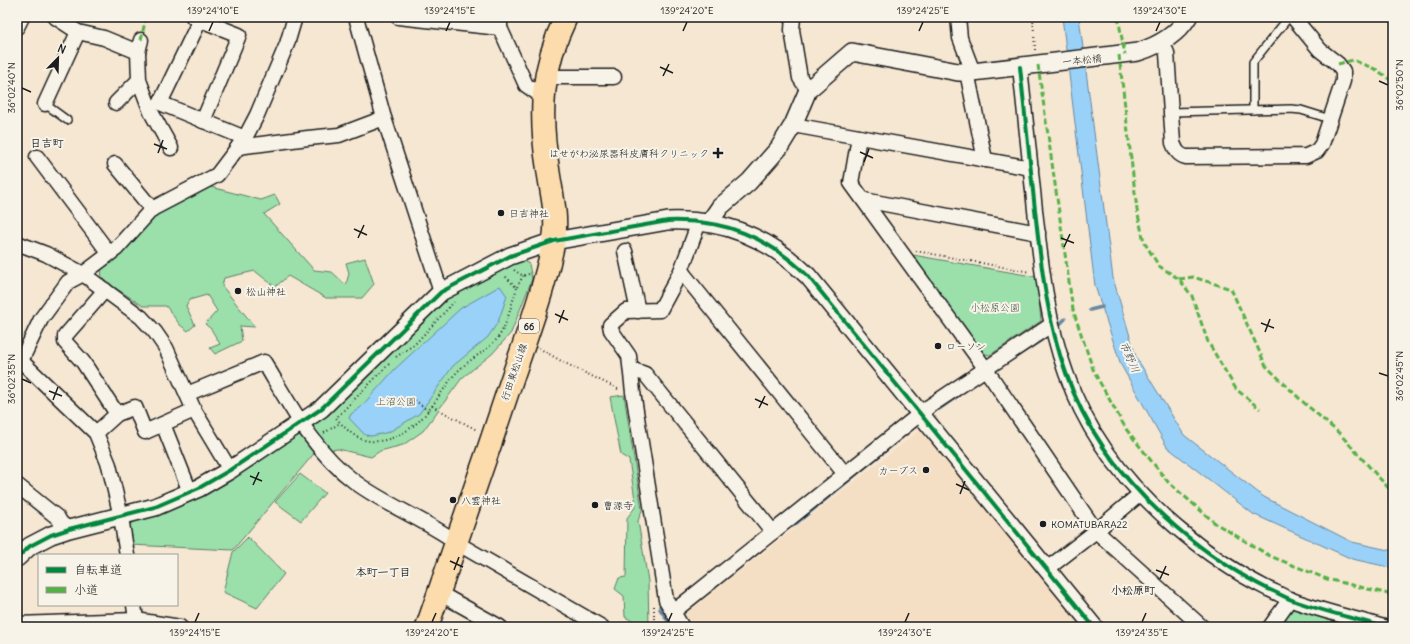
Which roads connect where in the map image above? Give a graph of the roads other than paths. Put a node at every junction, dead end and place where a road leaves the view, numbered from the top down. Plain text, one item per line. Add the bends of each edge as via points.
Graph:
1 (22, 17) edge
2 (55, 17) edge
3 (295, 17) edge
4 (356, 17) edge
5 (398, 17) edge
6 (566, 17) edge
7 (793, 17) edge
8 (958, 17) edge
9 (1188, 17) edge
10 (1288, 17) edge
11 (1293, 17) edge
12 (197, 18) edge
13 (500, 23) edge
14 (17, 27) edge
15 (78, 32) junction
16 (1162, 42) junction
17 (1020, 67) junction
18 (970, 72) junction
19 (614, 76) dead end
20 (139, 80) junction
21 (544, 87) junction
22 (808, 90) junction
23 (116, 103) dead end
24 (45, 104) joint
25 (1253, 110) junction
26 (1171, 112) junction
27 (384, 118) junction
28 (67, 120) dead end
29 (1330, 120) junction
30 (203, 121) junction
31 (792, 125) junction
32 (859, 137) junction
33 (242, 143) junction
34 (171, 148) dead end
35 (37, 157) dead end
36 (985, 160) junction
37 (115, 164) dead end
38 (1031, 168) junction
39 (864, 200) junction
40 (152, 209) junction
41 (704, 223) junction
42 (1038, 233) junction
43 (554, 241) junction
44 (17, 243) edge
45 (625, 251) dead end
46 (109, 254) junction
47 (681, 271) junction
48 (83, 274) junction
49 (105, 290) junction
50 (448, 297) junction
51 (638, 311) junction
52 (1051, 325) junction
53 (19, 360) edge
54 (985, 368) junction
55 (631, 370) junction
56 (187, 394) junction
57 (194, 410) junction
58 (117, 414) junction
59 (920, 414) junction
60 (301, 423) junction
61 (163, 424) junction
62 (96, 433) junction
63 (230, 470) junction
64 (845, 474) junction
65 (17, 485) edge
66 (190, 492) junction
67 (1140, 494) junction
68 (121, 517) junction
69 (69, 529) junction
70 (1096, 531) junction
71 (773, 532) junction
72 (457, 542) junction
73 (127, 554) edge
74 (17, 558) edge
75 (1047, 569) junction
76 (439, 593) junction
77 (1290, 600) junction
78 (134, 606) edge
79 (673, 612) junction
80 (137, 623) edge
81 (17, 624) edge
82 (595, 625) edge
83 (180, 627) edge
84 (427, 627) edge
85 (500, 627) edge
86 (682, 627) edge
87 (1094, 627) edge
88 (1202, 627) edge
89 (1270, 627) edge
90 (1384, 627) edge

1 - 14 street
2 - 15 street
3 - 33 street via 287,44
4 - 27 street
5 - 13 street
6 - 21 main road, 行田東松山線 / 66 via 555,40
7 - 22 street via 792,30 800,78
8 - 18 street via 960,38
9 - 16 street, 一本松橋
10 - 25 lane via 1253,62
11 - 29 street via 1320,50 1344,71
12 - 30 street via 239,35
12 - 30 street via 160,103
13 - 21 street via 526,85
15 - 20 street via 140,46
15 - 24 street
16 - 17 street, 一本松橋 via 1138,52
16 - 26 street via 1167,53
17 - 18 street, 一本松橋
17 - 38 street
18 - 22 street, 一本松橋 via 958,72 852,52
18 - 36 street
19 - 21 street
20 - 23 street
20 - 34 street via 151,112
21 - 43 main road, 行田東松山線 / 66 via 543,127 555,214
22 - 31 street
24 - 28 lane
25 - 26 lane
25 - 29 lane via 1302,110
26 - 29 street via 1173,143 1178,153 1186,157 1306,156 1316,152 1322,144
27 - 33 street via 339,135
27 - 50 street
30 - 33 street
31 - 32 street
31 - 41 street via 779,148 749,182
32 - 36 street
32 - 39 street via 851,183
33 - 40 street via 217,175
35 - 46 street
36 - 38 street
37 - 40 street
38 - 42 street
39 - 42 street
39 - 54 street
40 - 46 street
41 - 43 street via 668,221
41 - 47 street
41 - 59 street via 750,235 776,249 798,266
42 - 52 street
43 - 50 street via 510,256
43 - 72 main road, 行田東松山線 / 66 via 539,298
44 - 48 street via 46,254
45 - 51 street
46 - 48 street
47 - 51 street via 660,310
47 - 64 street
48 - 49 street
48 - 53 street via 68,282 41,319
49 - 56 street via 141,317 155,332 166,348
49 - 58 street via 65,336 65,342 83,362
50 - 60 street via 333,399
51 - 55 street via 626,312 610,325 629,356
52 - 54 street
52 - 67 street via 1066,374 1080,407 1097,437
53 - 62 street
54 - 59 street
54 - 70 street
55 - 71 street via 645,374
55 - 79 street via 666,600
56 - 57 street
56 - 60 street via 264,362
57 - 61 street
57 - 63 street
58 - 61 street via 135,407 145,432
58 - 62 street
59 - 64 street
59 - 75 street
60 - 63 street
60 - 72 street via 334,464 355,482
61 - 66 street
62 - 68 street via 108,465
63 - 66 street
64 - 71 street
65 - 69 street
66 - 68 street via 155,507
67 - 70 street
67 - 77 street via 1201,549 1243,576
68 - 69 street
68 - 73 street
69 - 74 street via 30,546
70 - 75 street
70 - 88 street
71 - 79 street
72 - 76 main road, 行田東松山線 / 66
72 - 82 street
75 - 87 street
76 - 84 main road, 行田東松山線 / 66
76 - 85 street
77 - 89 street
77 - 90 street
78 - 80 street
79 - 86 street
80 - 81 street
80 - 83 street

